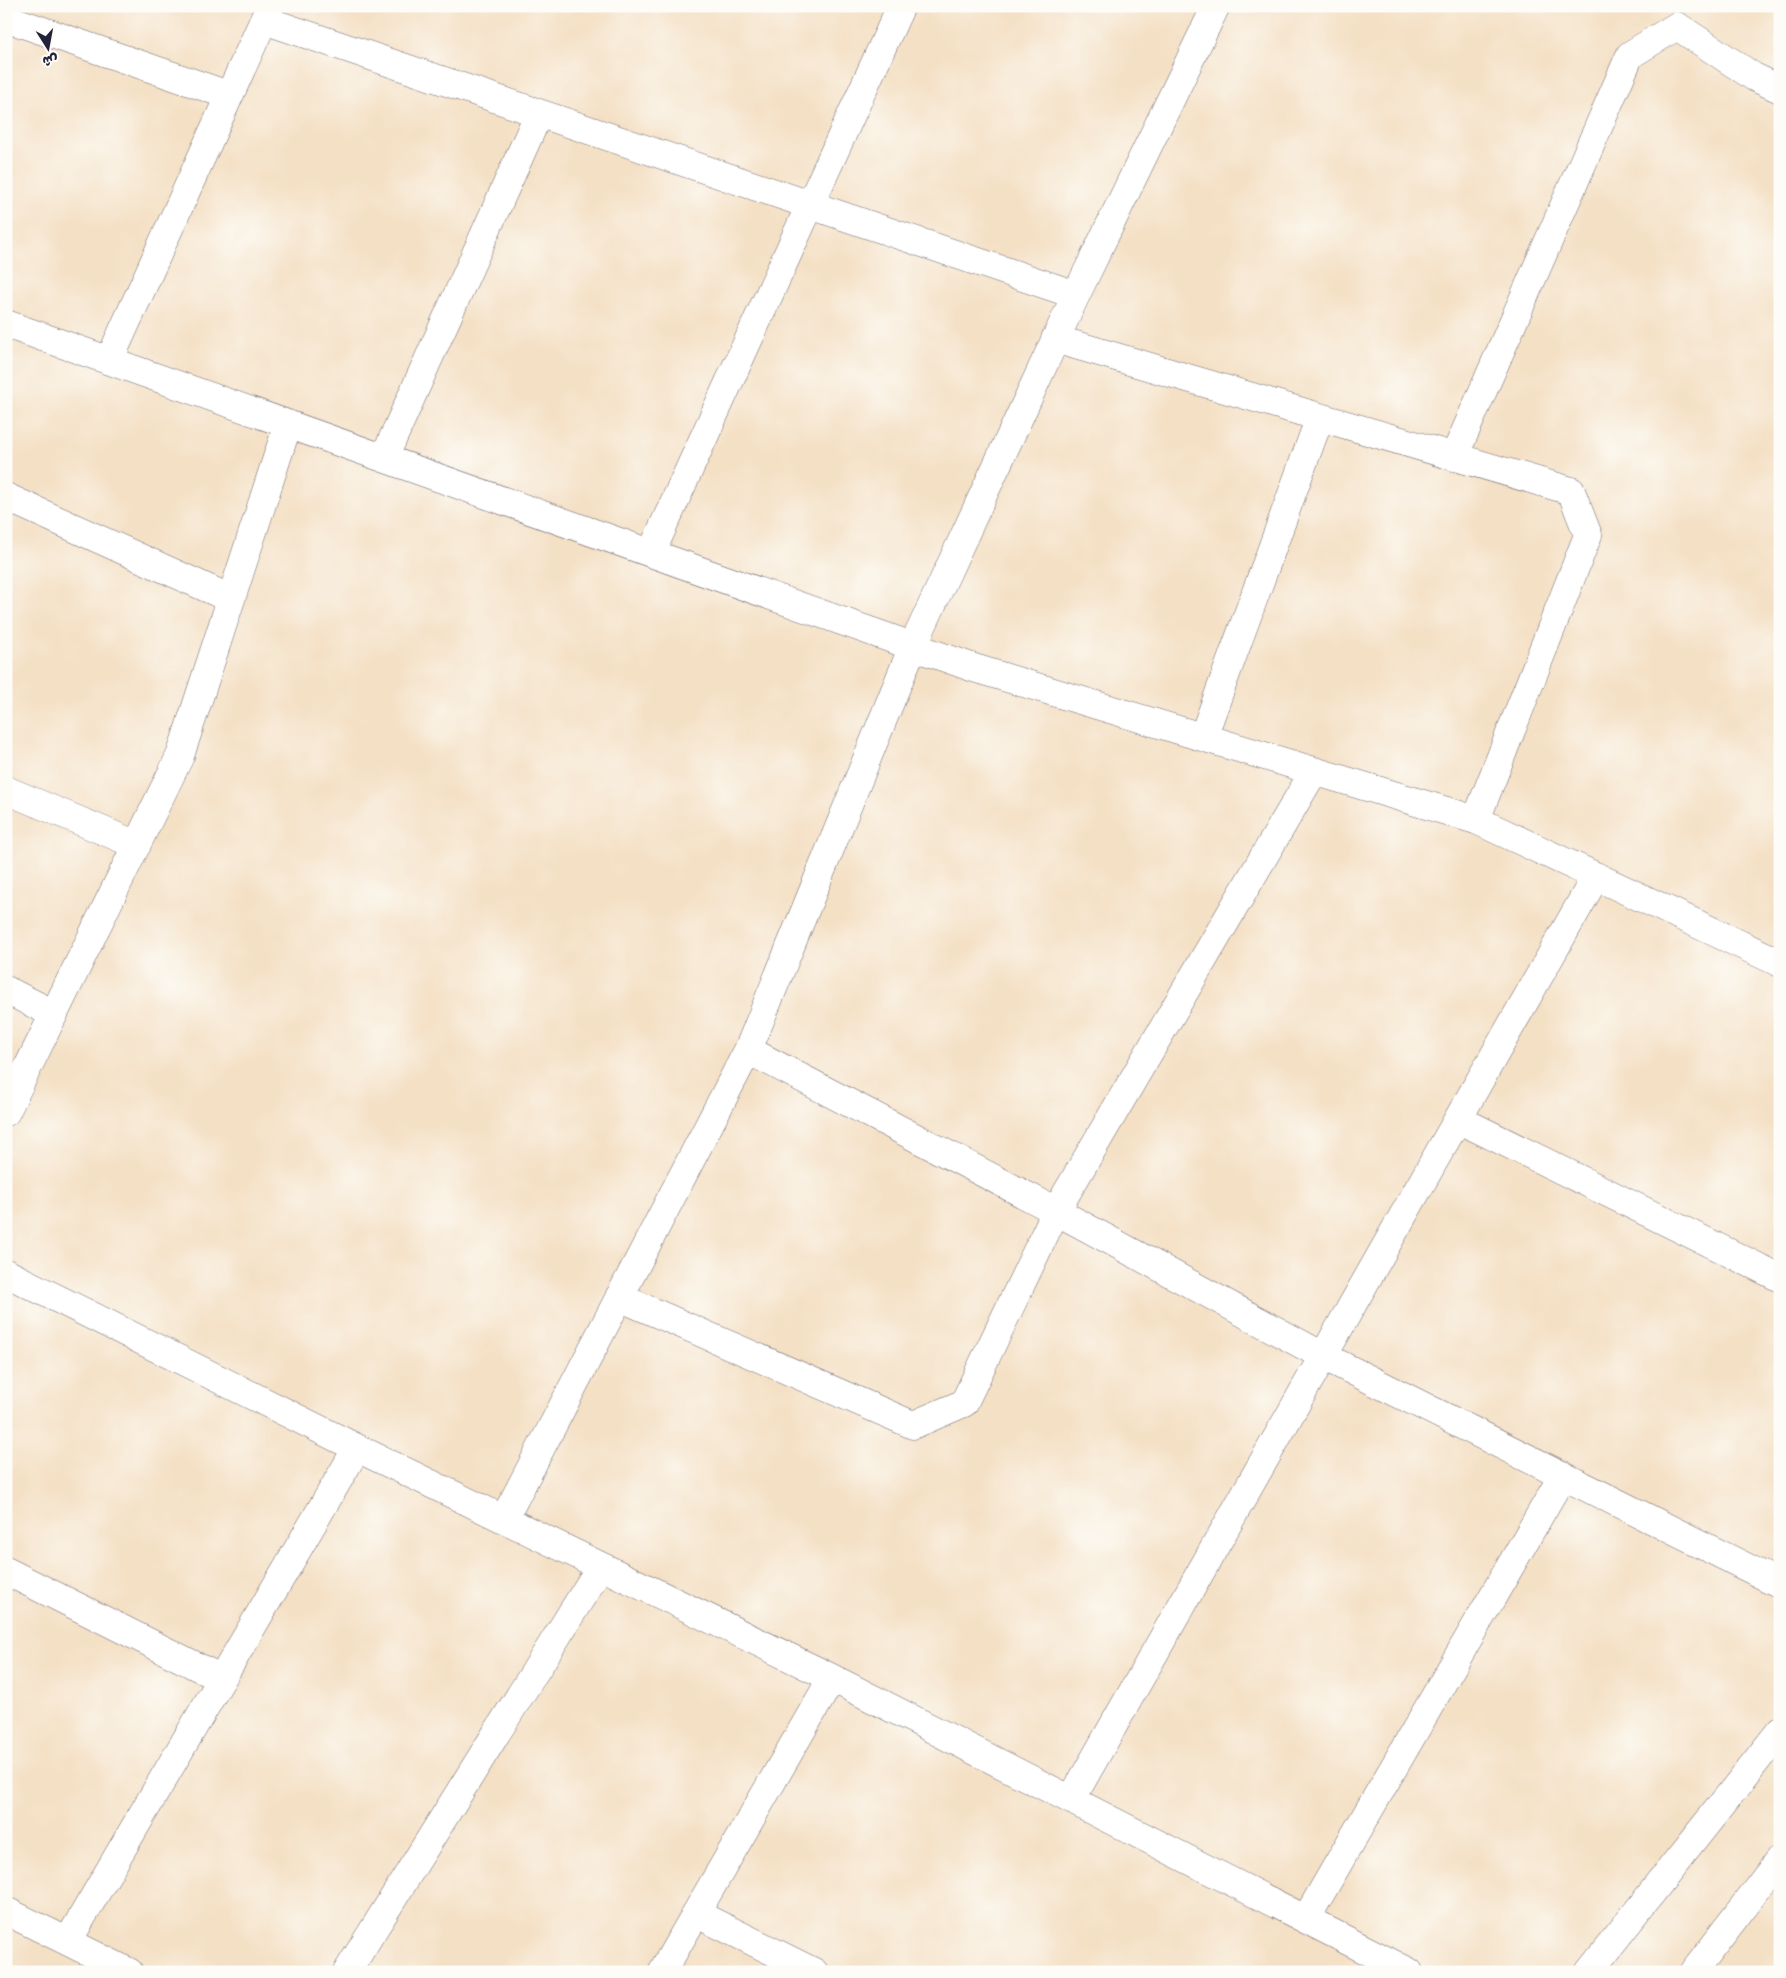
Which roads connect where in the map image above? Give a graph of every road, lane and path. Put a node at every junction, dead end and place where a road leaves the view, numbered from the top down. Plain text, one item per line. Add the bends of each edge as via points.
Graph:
1 (902, 6) edge
2 (1216, 6) edge
3 (267, 13) edge
4 (6, 18) edge
5 (1780, 89) edge
6 (228, 95) junction
7 (539, 113) junction
8 (812, 206) junction
9 (1076, 295) junction
10 (6, 324) edge
11 (1055, 339) junction
12 (109, 361) junction
13 (1320, 417) junction
14 (288, 424) junction
15 (1454, 457) junction
16 (384, 458) junction
17 (6, 497) edge
18 (651, 553) junction
19 (231, 600) junction
20 (913, 646) junction
21 (1203, 737) junction
22 (1314, 771) junction
23 (6, 790) edge
24 (1476, 820) junction
25 (137, 844) junction
26 (1596, 876) junction
27 (1780, 963) edge
28 (6, 990) edge
29 (54, 1014) junction
30 (748, 1050) junction
31 (6, 1112) edge
32 (1458, 1119) junction
33 (1056, 1211) junction
34 (6, 1273) edge
35 (1780, 1278) edge
36 (619, 1297) junction
37 (1323, 1356) junction
38 (357, 1448) junction
39 (1563, 1475) junction
40 (504, 1519) junction
41 (600, 1566) junction
42 (6, 1571) edge
43 (1780, 1584) edge
44 (832, 1678) junction
45 (222, 1679) junction
46 (1780, 1731) edge
47 (1071, 1800) junction
48 (1780, 1859) edge
49 (6, 1911) edge
50 (697, 1914) junction
51 (1306, 1919) junction
52 (68, 1941) junction
53 (129, 1972) edge
54 (347, 1972) edge
55 (662, 1972) edge
56 (814, 1972) edge
57 (1409, 1972) edge
58 (1589, 1972) edge
59 (1693, 1972) edge

1 - 8 street
2 - 9 street
3 - 6 street
3 - 7 street
4 - 6 street
5 - 15 street via 1754,77 1677,26 1630,55
6 - 12 street
7 - 8 street
7 - 16 street
8 - 9 street
8 - 18 street
9 - 11 street
10 - 12 street
11 - 13 street
11 - 20 street
12 - 14 street
13 - 15 street
13 - 21 street
14 - 16 street
14 - 19 street
15 - 24 street via 1571,491 1588,535
16 - 18 street
17 - 19 street
18 - 20 street
19 - 25 street via 180,756
20 - 21 street via 974,668
20 - 30 street
21 - 22 street
22 - 24 street
22 - 33 street
23 - 25 street
24 - 26 street
25 - 29 street
26 - 27 street
26 - 32 street
28 - 29 street
29 - 31 street
30 - 33 street
30 - 36 street
32 - 35 street
32 - 37 street
33 - 36 street via 964,1403 913,1425
33 - 37 street
34 - 38 street
36 - 40 street
37 - 39 street
37 - 47 street
38 - 40 street
38 - 45 street
39 - 43 street
39 - 51 street
40 - 41 street
41 - 44 street
41 - 54 street
42 - 45 street
44 - 47 street
44 - 50 street
45 - 52 street
46 - 58 street
47 - 51 street
48 - 59 street
49 - 52 street
50 - 55 street
50 - 56 street
51 - 57 street
52 - 53 street

